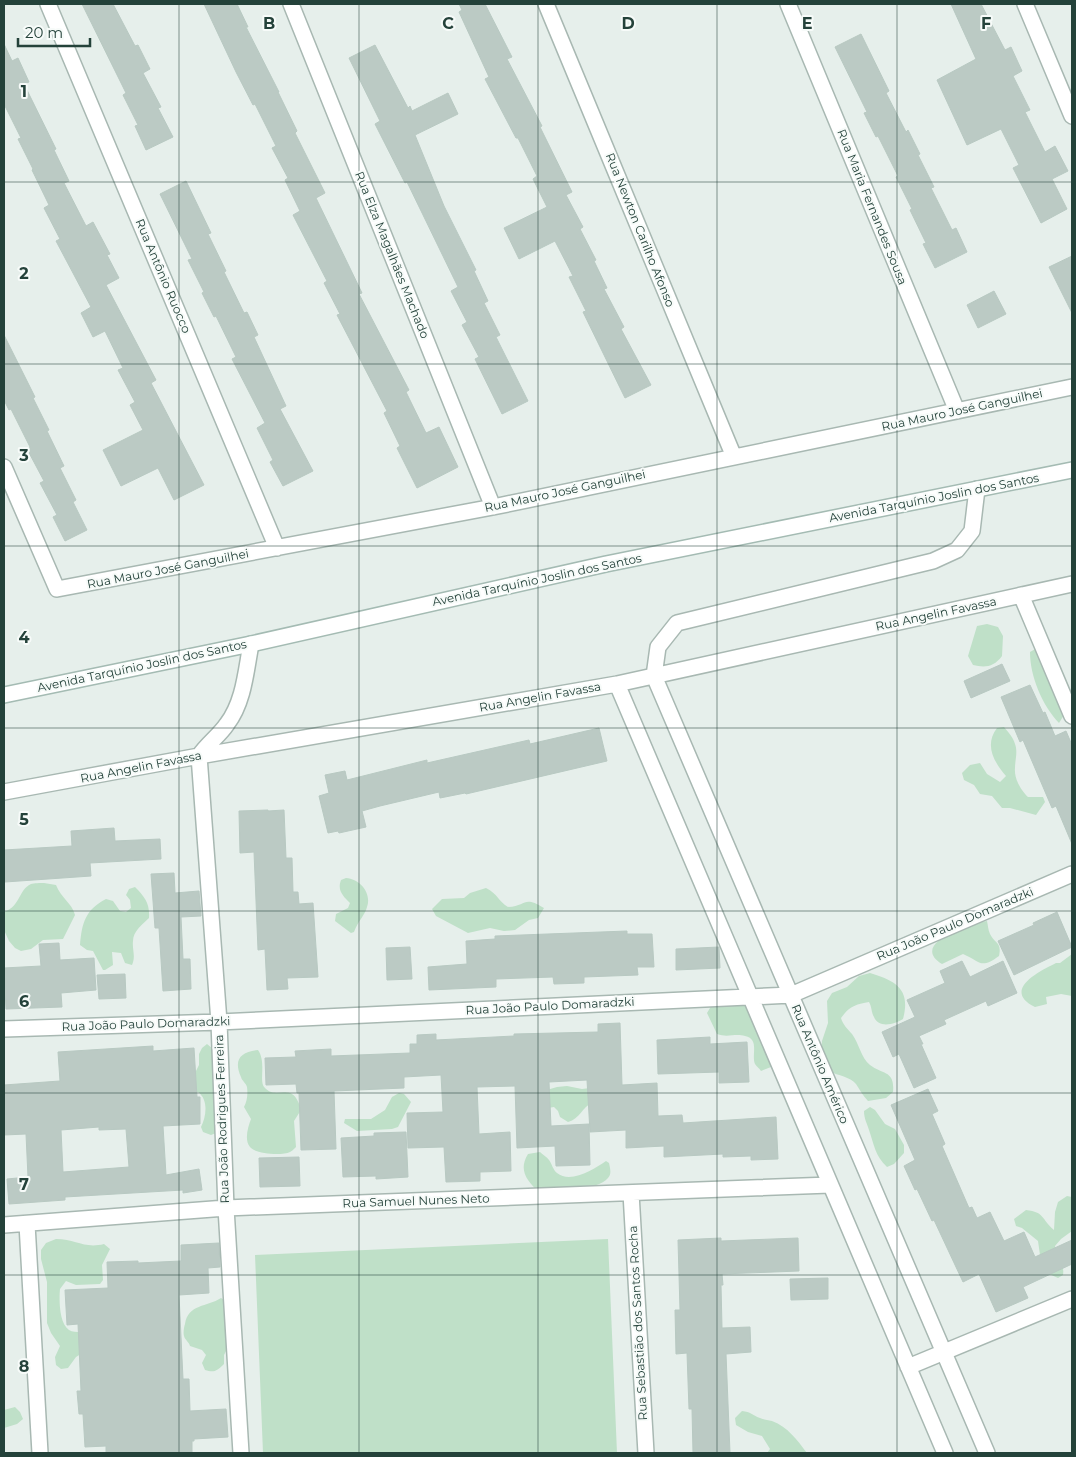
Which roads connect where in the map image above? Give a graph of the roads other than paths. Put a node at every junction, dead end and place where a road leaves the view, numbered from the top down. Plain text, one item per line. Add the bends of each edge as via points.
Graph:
1 (48, 4) edge
2 (291, 4) edge
3 (547, 4) edge
4 (788, 4) edge
5 (1025, 4) edge
6 (1072, 116) edge
7 (1072, 387) edge
8 (957, 411) junction
9 (734, 457) junction
10 (4, 467) edge
11 (1072, 470) edge
12 (976, 489) junction
13 (493, 506) junction
14 (277, 548) junction
15 (1072, 584) edge
16 (1022, 595) junction
17 (252, 644) junction
18 (654, 676) junction
19 (616, 684) junction
20 (4, 695) edge
21 (1072, 716) edge
22 (199, 756) junction
23 (4, 792) edge
24 (1072, 874) edge
25 (791, 995) junction
26 (750, 997) junction
27 (219, 1022) junction
28 (4, 1028) edge
29 (830, 1185) junction
30 (631, 1193) junction
31 (226, 1208) junction
32 (27, 1224) junction
33 (4, 1225) edge
34 (1072, 1299) edge
35 (943, 1352) junction
36 (908, 1367) junction
37 (40, 1453) edge
38 (241, 1453) edge
39 (646, 1453) edge
40 (945, 1453) edge
41 (987, 1453) edge

1 - 14 street, Rua Antônio Ruocco
2 - 13 street, Rua Elza Magalhães Machado
3 - 9 street, Rua Newton Carilho Afonso
4 - 8 street, Rua Maria Fernandes Sousa
5 - 6 street
7 - 8 street, Rua Mauro José Ganguilhei
8 - 9 street, Rua Mauro José Ganguilhei
9 - 13 street, Rua Mauro José Ganguilhei
10 - 14 street, Rua Mauro José Ganguilhei via 57,589
11 - 12 street, Avenida Tarquínio Joslin dos Santos
12 - 17 street, Avenida Tarquínio Joslin dos Santos via 606,564
12 - 18 street via 972,531 957,550 933,561 677,623 658,648
13 - 14 street, Rua Mauro José Ganguilhei
15 - 16 street, Rua Angelin Favassa
16 - 18 street, Rua Angelin Favassa
16 - 21 street
17 - 20 street, Avenida Tarquínio Joslin dos Santos
17 - 22 street via 238,706 227,725
18 - 19 street, Rua Angelin Favassa
18 - 25 street, Rua Antônio Américo
19 - 22 street, Rua Angelin Favassa
19 - 26 street
22 - 23 street, Rua Angelin Favassa
22 - 27 street, Rua João Rodrigues Ferreira
24 - 25 street, Rua João Paulo Domaradzki
25 - 26 street, Rua João Paulo Domaradzki
25 - 35 street, Rua Antônio Américo
26 - 27 street, Rua João Paulo Domaradzki
26 - 29 street
27 - 28 street, Rua João Paulo Domaradzki
27 - 31 street, Rua João Rodrigues Ferreira
29 - 30 street, Rua Samuel Nunes Neto
29 - 36 street
30 - 31 street, Rua Samuel Nunes Neto
30 - 39 street, Rua Sebastião dos Santos Rocha
31 - 32 street, Rua Samuel Nunes Neto
31 - 38 street, Rua João Rodrigues Ferreira
32 - 33 street, Rua Samuel Nunes Neto
32 - 37 street
34 - 35 street
35 - 36 street
35 - 41 street, Rua Antônio Américo
36 - 40 street

